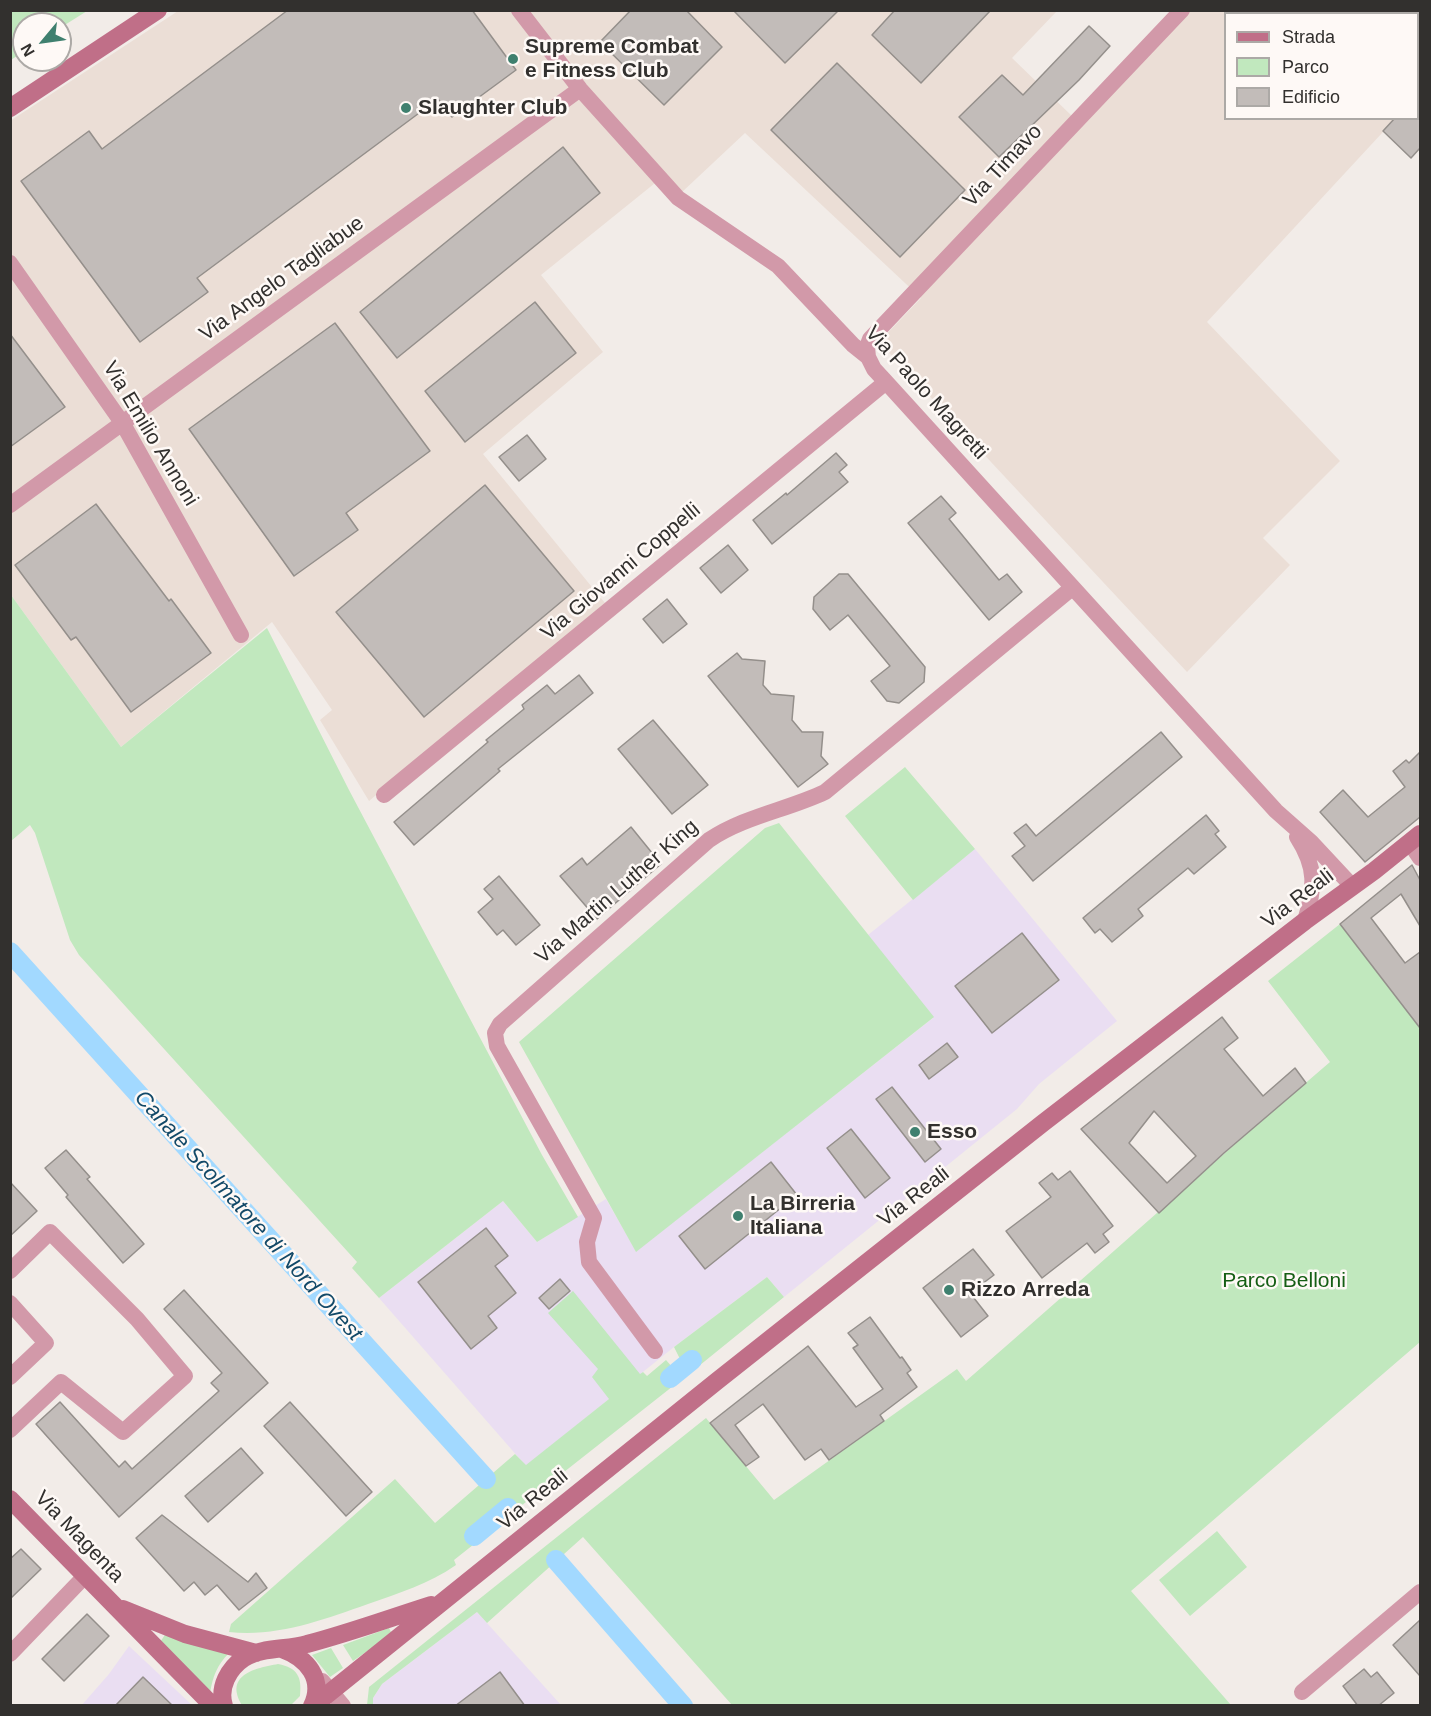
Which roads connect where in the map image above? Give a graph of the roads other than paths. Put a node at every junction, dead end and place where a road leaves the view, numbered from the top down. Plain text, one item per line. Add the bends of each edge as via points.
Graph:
1 (138, 10) edge
2 (158, 10) edge
3 (519, 10) edge
4 (1182, 10) edge
5 (580, 89) junction
6 (10, 95) edge
7 (10, 108) edge
8 (10, 262) edge
9 (868, 357) junction
10 (885, 382) junction
11 (123, 424) junction
12 (10, 505) edge
13 (1072, 588) junction
14 (241, 635) dead end
15 (384, 795) dead end
16 (1286, 821) junction
17 (1418, 849) edge
18 (1352, 886) junction
19 (1305, 921) junction
20 (10, 1271) edge
21 (10, 1303) edge
22 (655, 1350) dead end
23 (10, 1377) edge
24 (10, 1430) edge
25 (10, 1499) edge
26 (85, 1576) junction
27 (1420, 1592) edge
28 (440, 1602) junction
29 (115, 1606) junction
30 (282, 1649) junction
31 (256, 1653) junction
32 (10, 1654) edge
33 (312, 1670) junction
34 (1302, 1692) dead end
35 (340, 1695) edge
36 (216, 1706) edge
37 (224, 1706) edge
38 (312, 1706) edge

1 - 6 main road
2 - 7 main road
3 - 5 street, Via Paolo Magretti
4 - 9 street, Via Timavo via 870,339
5 - 9 street, Via Paolo Magretti via 678,198 778,266
5 - 11 street, Via Angelo Tagliabue
8 - 11 street, Via Emilio Annoni
9 - 10 street, Via Paolo Magretti
10 - 13 street, Via Paolo Magretti
10 - 15 street, Via Giovanni Coppelli
11 - 12 street, Via Angelo Tagliabue
11 - 14 street, Via Emilio Annoni
13 - 16 street, Via Paolo Magretti
13 - 22 street, Via Martin Luther King via 825,792 728,827 709,840 500,1024 495,1033 497,1046 594,1218 587,1242 589,1262
16 - 18 street, Via Paolo Magretti
16 - 19 street, Via Paolo Magretti via 1312,866 1311,900
17 - 18 main road, Via Reali
18 - 19 main road, Via Reali
19 - 28 main road, Via Reali via 1043,1123
20 - 24 street via 50,1232 137,1319 185,1376 123,1432 61,1382
21 - 23 street via 46,1343
25 - 26 main road, Via Magenta
26 - 29 main road, Via Magenta
26 - 32 street
27 - 34 street
28 - 30 main road, Via Reali
28 - 35 main road, Via Reali
29 - 31 main road, Via Magenta via 185,1634
29 - 36 main road, Via Magenta
30 - 31 main road, Via Reali
30 - 33 main road
31 - 37 main road via 229,1673 223,1692
33 - 35 street
33 - 38 main road via 317,1689
35 - 38 main road, Via Reali

